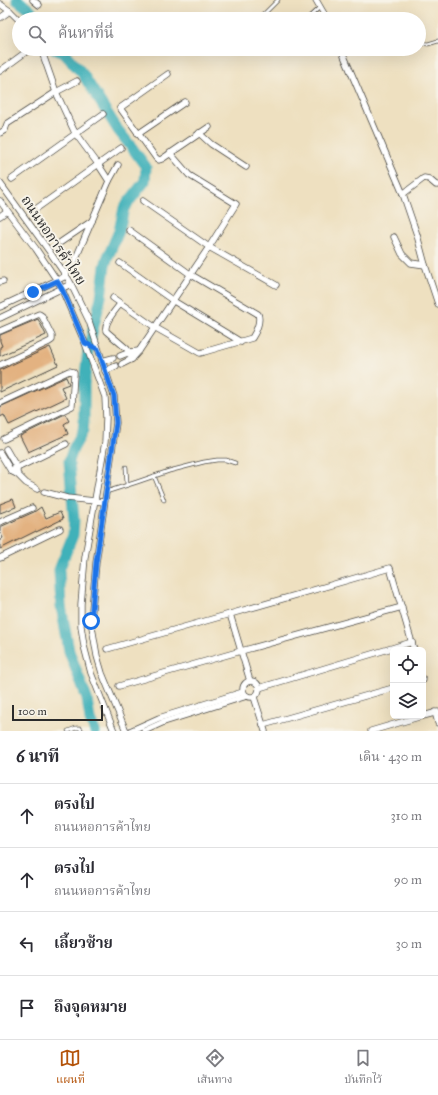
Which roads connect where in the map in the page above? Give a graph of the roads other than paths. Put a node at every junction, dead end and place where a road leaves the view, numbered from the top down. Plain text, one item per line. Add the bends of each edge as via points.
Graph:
1 (33, 0) edge
2 (278, 0) edge
3 (316, 0) edge
4 (0, 4) edge
5 (39, 4) dead end
6 (320, 6) junction
7 (10, 11) joint
8 (266, 12) edge
9 (314, 12) edge
10 (323, 12) edge
11 (0, 18) edge
12 (438, 41) edge
13 (426, 44) edge
14 (20, 56) edge
15 (43, 56) edge
16 (345, 56) edge
17 (0, 71) edge
18 (168, 74) dead end
19 (77, 81) dead end
20 (56, 92) junction
21 (185, 102) dead end
22 (103, 114) dead end
23 (0, 123) edge
24 (7, 124) junction
25 (209, 127) dead end
26 (0, 133) edge
27 (75, 133) junction
28 (199, 133) junction
29 (138, 134) junction
30 (121, 148) dead end
31 (170, 153) junction
32 (98, 164) junction
33 (118, 165) dead end
34 (246, 167) dead end
35 (12, 180) dead end
36 (109, 181) junction
37 (0, 183) edge
38 (438, 185) edge
39 (403, 194) junction
40 (0, 201) edge
41 (143, 201) dead end
42 (8, 211) junction
43 (33, 211) dead end
44 (0, 216) edge
45 (92, 221) junction
46 (129, 230) dead end
47 (394, 237) dead end
48 (61, 242) dead end
49 (209, 247) junction
50 (120, 264) dead end
51 (425, 265) junction
52 (190, 274) junction
53 (66, 275) junction
54 (57, 281) junction
55 (71, 284) junction
56 (276, 285) dead end
57 (62, 289) junction
58 (33, 292) junction
59 (113, 298) dead end
60 (38, 300) junction
61 (172, 300) junction
62 (120, 304) junction
63 (438, 304) edge
64 (0, 307) edge
65 (0, 318) edge
66 (156, 328) junction
67 (0, 331) edge
68 (241, 342) junction
69 (86, 346) junction
70 (98, 348) junction
71 (139, 351) junction
72 (130, 352) junction
73 (120, 356) dead end
74 (113, 358) dead end
75 (132, 359) junction
76 (102, 361) junction
77 (122, 364) dead end
78 (0, 365) edge
79 (116, 366) dead end
80 (105, 371) junction
81 (0, 403) edge
82 (2, 438) edge
83 (66, 444) dead end
84 (6, 449) junction
85 (0, 453) edge
86 (235, 463) dead end
87 (126, 467) dead end
88 (17, 471) junction
89 (154, 476) junction
90 (127, 485) junction
91 (37, 489) dead end
92 (44, 492) dead end
93 (106, 492) junction
94 (164, 500) dead end
95 (95, 501) junction
96 (104, 502) junction
97 (32, 508) dead end
98 (0, 522) edge
99 (60, 529) dead end
100 (0, 558) edge
101 (402, 607) junction
102 (230, 614) junction
103 (412, 642) junction
104 (413, 647) edge
105 (107, 649) dead end
106 (241, 651) junction
107 (250, 682) junction
108 (119, 686) dead end
109 (259, 688) junction
110 (390, 689) edge
111 (245, 694) junction
112 (254, 697) junction
113 (436, 712) edge
114 (426, 715) edge
115 (413, 719) edge
116 (160, 721) junction
117 (438, 723) edge
118 (263, 725) junction
119 (68, 731) edge
120 (82, 731) edge
121 (114, 731) edge
122 (126, 731) edge
123 (130, 731) edge
124 (144, 731) edge
125 (265, 731) edge
126 (371, 731) edge

1 - 5 street
2 - 8 lane
3 - 6 street
4 - 7 street
6 - 9 lane
6 - 10 street
7 - 11 street
12 - 13 lane
14 - 17 street
15 - 20 street
16 - 39 street
18 - 29 street via 120,108
19 - 20 street
20 - 24 street
20 - 27 street
21 - 29 street
22 - 27 street
23 - 24 street
24 - 26 street
25 - 28 street
27 - 32 street
27 - 35 street
28 - 31 street
28 - 34 street
29 - 31 street via 159,160
30 - 32 street
31 - 49 street via 189,175 236,204
32 - 36 street
32 - 43 street
33 - 36 street
36 - 45 street
37 - 53 street, ถนนหอการค้าไทย
38 - 39 street via 424,178
39 - 51 street
40 - 42 street, ถนนหอการค้าไทย
41 - 49 street
42 - 44 street
42 - 54 street, ถนนหอการค้าไทย
45 - 48 street
45 - 53 street
46 - 52 street
47 - 51 street via 402,254 411,264
49 - 52 street
49 - 56 street
50 - 61 street
51 - 63 street
52 - 61 street
52 - 68 street via 260,316 254,336
53 - 54 street
53 - 55 street, ถนนหอการค้าไทย
54 - 57 street, ถนนหอการค้าไทย
54 - 58 street
55 - 57 street
55 - 70 street, ถนนหอการค้าไทย via 89,321
57 - 60 street
57 - 69 street, ถนนหอการค้าไทย
58 - 60 street
58 - 64 street
59 - 62 street
60 - 65 street
61 - 66 street
61 - 68 street
62 - 66 street
62 - 72 street via 105,329
66 - 68 street via 200,353
66 - 71 street
67 - 78 street via 39,314 52,340
69 - 70 street
69 - 95 street, ถนนหอการค้าไทย via 105,397 105,442
70 - 76 street, ถนนหอการค้าไทย
71 - 72 street
71 - 75 street
72 - 73 street
72 - 75 street
74 - 76 street
75 - 77 street
76 - 80 street, ถนนหอการค้าไทย
79 - 80 street
80 - 93 street, ถนนหอการค้าไทย via 114,396 116,423
81 - 82 street via 69,371 74,373 72,406
82 - 84 street via 7,444
83 - 88 street
84 - 85 street
84 - 88 street
85 - 88 street via 11,471
86 - 89 lane via 226,460 204,462
87 - 90 lane
88 - 91 street via 26,482
89 - 90 lane
89 - 94 lane
90 - 93 lane
92 - 95 street
93 - 96 street, ถนนหอการค้าไทย
95 - 96 street
95 - 121 street, ถนนหอการค้าไทย via 86,557 81,626 91,673
96 - 122 street, ถนนหอการค้าไทย via 91,621 102,673
97 - 98 street
99 - 100 street
101 - 102 street via 390,568
101 - 103 street
101 - 106 street
102 - 105 street
102 - 106 street
103 - 104 street
103 - 109 street
106 - 107 street
106 - 108 street
107 - 109 street via 255,682
107 - 111 street via 244,686
109 - 112 street
110 - 118 street
111 - 112 street
111 - 116 street
112 - 118 street
113 - 114 street
113 - 117 street
115 - 126 street
116 - 123 street
116 - 124 street
118 - 125 street
119 - 120 lane via 80,728

